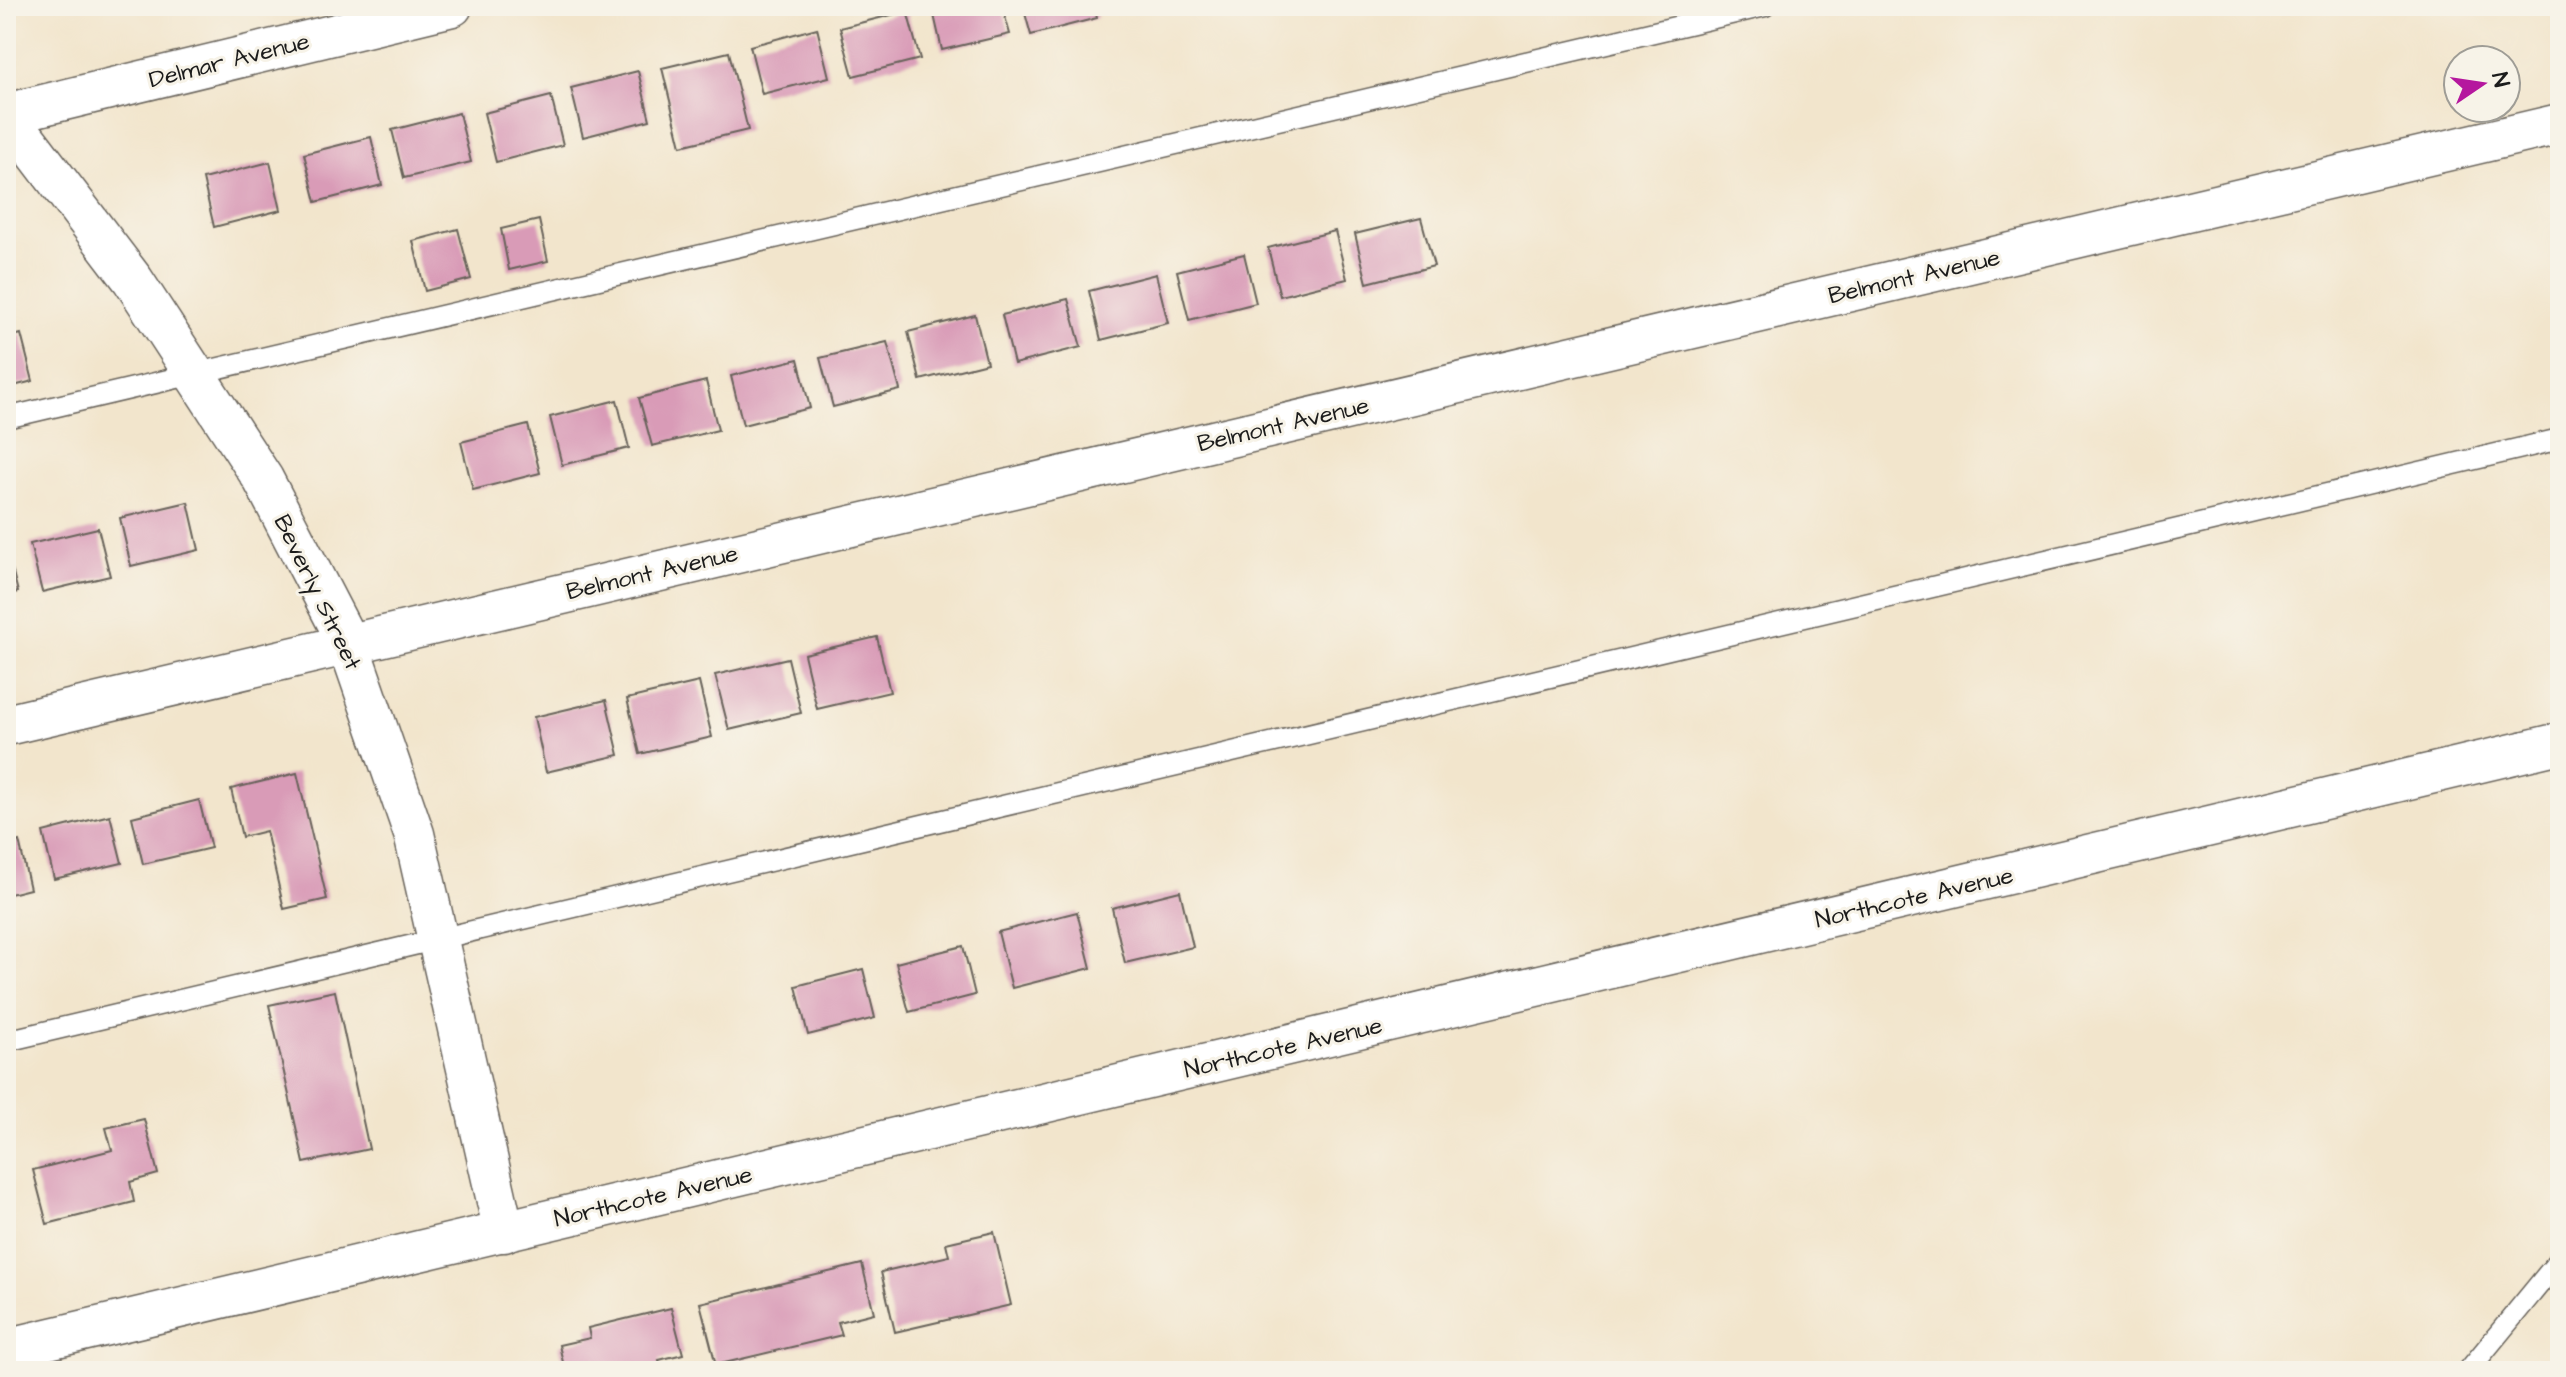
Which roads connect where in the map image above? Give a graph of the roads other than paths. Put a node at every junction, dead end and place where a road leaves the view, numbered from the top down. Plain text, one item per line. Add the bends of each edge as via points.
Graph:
1 (452, 6) edge
2 (1765, 6) edge
3 (6, 113) edge
4 (2560, 124) edge
5 (194, 373) junction
6 (6, 418) edge
7 (2560, 439) edge
8 (348, 643) junction
9 (6, 725) edge
10 (2560, 743) edge
11 (438, 940) junction
12 (6, 1041) edge
13 (504, 1232) junction
14 (2560, 1259) edge
15 (6, 1349) edge
16 (2468, 1371) edge

1 - 3 street, Delmar Avenue
2 - 5 lane
3 - 5 street, Beverly Street via 133,280
4 - 8 street, Belmont Avenue
5 - 6 lane
5 - 8 street, Beverly Street via 263,479
7 - 11 lane
8 - 9 street, Belmont Avenue
8 - 11 street, Beverly Street via 414,834
10 - 13 street, Northcote Avenue
11 - 12 lane
11 - 13 street, Beverly Street
13 - 15 street, Northcote Avenue
14 - 16 lane

